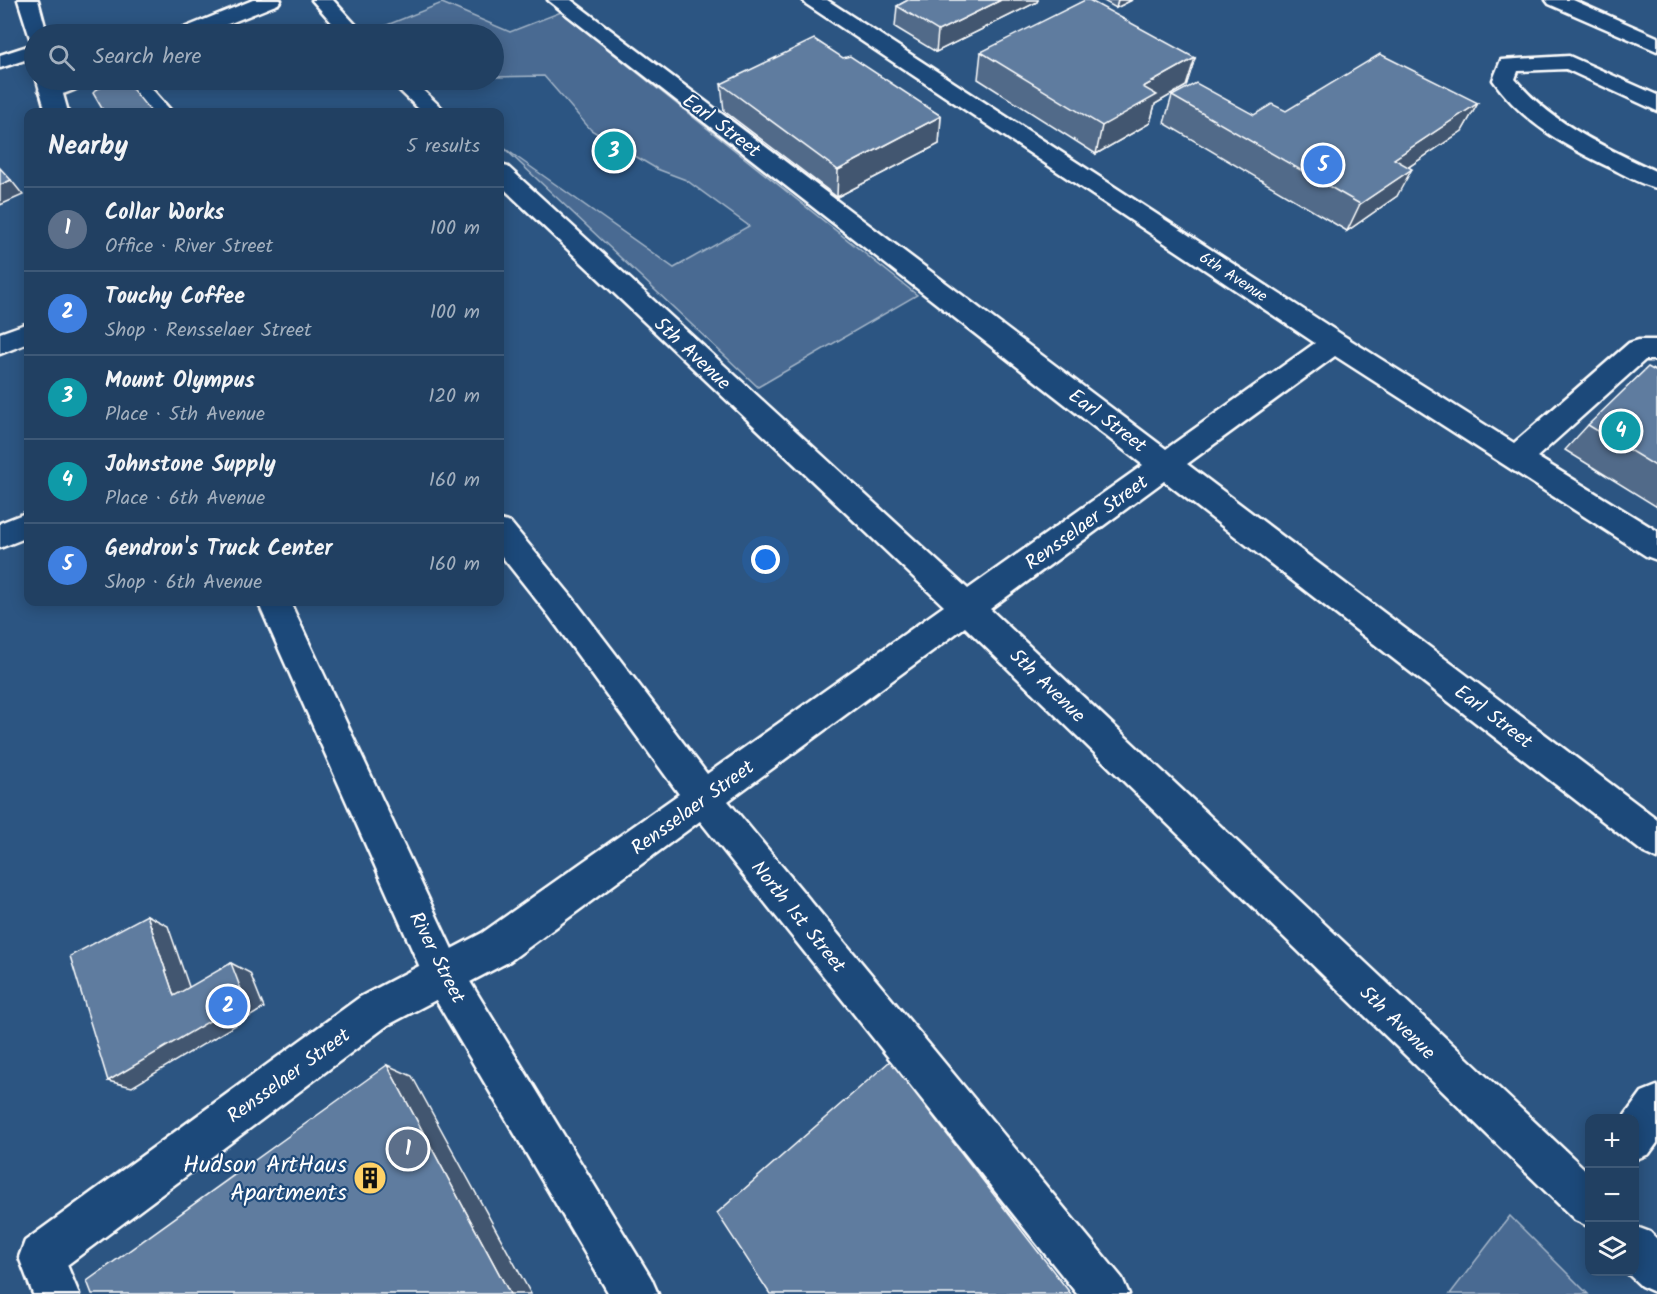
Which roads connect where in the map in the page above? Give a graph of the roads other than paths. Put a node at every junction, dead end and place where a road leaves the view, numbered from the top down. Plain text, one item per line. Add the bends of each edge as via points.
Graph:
1 (28, 0) edge
2 (271, 0) edge
3 (322, 0) edge
4 (558, 0) edge
5 (813, 0) edge
6 (1556, 0) edge
7 (34, 24) edge
8 (211, 24) edge
9 (344, 24) edge
10 (1657, 45) edge
11 (24, 54) edge
12 (0, 62) edge
13 (50, 90) edge
14 (141, 90) edge
15 (411, 90) edge
16 (1657, 104) edge
17 (56, 108) edge
18 (157, 108) edge
19 (431, 108) edge
20 (504, 176) edge
21 (1657, 181) edge
22 (1334, 343) junction
23 (1657, 350) edge
24 (1516, 458) junction
25 (1166, 464) junction
26 (24, 526) edge
27 (0, 536) edge
28 (504, 536) edge
29 (1657, 547) edge
30 (276, 606) edge
31 (967, 608) junction
32 (704, 799) junction
33 (1657, 841) edge
34 (444, 976) junction
35 (1657, 1107) edge
36 (1639, 1133) edge
37 (1585, 1200) edge
38 (1639, 1252) edge
39 (1657, 1270) edge
40 (49, 1276) edge
41 (635, 1294) edge
42 (1106, 1294) edge

1 - 7 street
2 - 8 street
3 - 9 street
4 - 25 street, Earl Street
5 - 22 street, 6th Avenue
6 - 10 street
11 - 12 street
13 - 17 street
14 - 18 street
15 - 19 street
16 - 21 street via 1569,62 1509,65 1504,80 1530,111 1578,143
20 - 31 street, 5th Avenue
22 - 24 street, 6th Avenue
22 - 25 street, Rensselaer Street
23 - 24 street via 1639,350
24 - 29 street, 6th Avenue
25 - 31 street, Rensselaer Street
25 - 33 street, Earl Street
26 - 27 street
28 - 32 street, North 1st Street
30 - 34 street, River Street
31 - 32 street, Rensselaer Street
31 - 37 street, 5th Avenue
32 - 34 street, Rensselaer Street via 496,946
32 - 42 street, North 1st Street
34 - 40 street, Rensselaer Street via 374,1011
34 - 41 street, River Street
35 - 36 street
38 - 39 street

